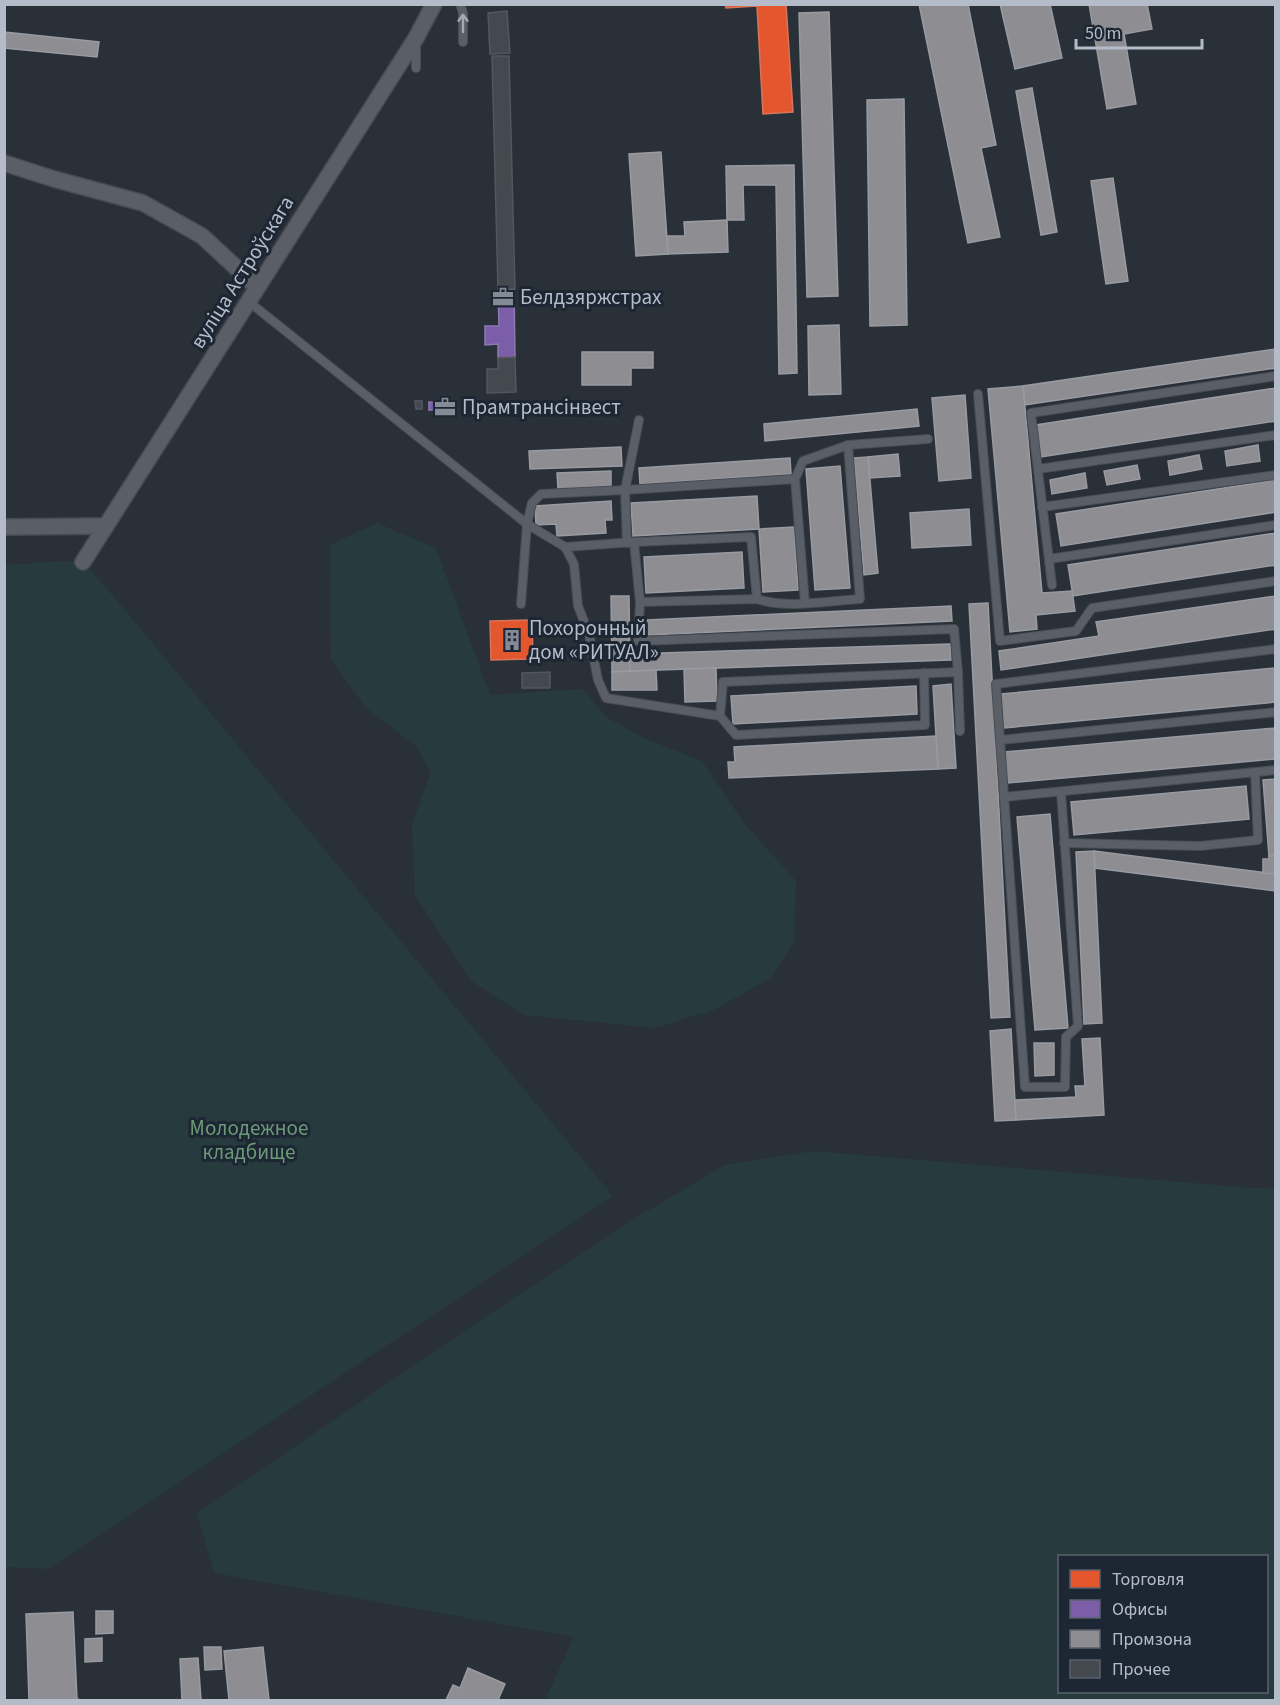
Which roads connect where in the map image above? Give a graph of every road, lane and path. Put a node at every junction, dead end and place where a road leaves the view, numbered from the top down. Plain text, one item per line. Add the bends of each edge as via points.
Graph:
1 (434, 4) edge
2 (460, 4) edge
3 (416, 38) junction
4 (463, 42) dead end
5 (416, 68) dead end
6 (4, 162) edge
7 (257, 287) junction
8 (248, 301) junction
9 (1275, 376) edge
10 (978, 394) dead end
11 (639, 420) dead end
12 (1275, 435) edge
13 (928, 440) dead end
14 (848, 445) junction
15 (1038, 469) junction
16 (1275, 475) edge
17 (795, 478) junction
18 (625, 490) junction
19 (1042, 507) junction
20 (527, 524) junction
21 (1275, 525) edge
22 (106, 526) junction
23 (4, 527) edge
24 (631, 543) junction
25 (565, 548) junction
26 (1049, 559) junction
27 (83, 562) dead end
28 (1275, 581) edge
29 (1052, 585) dead end
30 (757, 599) junction
31 (640, 602) junction
32 (805, 603) junction
33 (521, 604) dead end
34 (1275, 649) edge
35 (958, 672) junction
36 (924, 674) junction
37 (1275, 712) edge
38 (720, 716) junction
39 (960, 731) dead end
40 (1000, 740) junction
41 (1275, 770) edge
42 (1255, 772) junction
43 (1060, 792) junction
44 (1004, 797) junction
45 (1064, 843) junction

1 - 3 street, вуліца Астроўскага
4 -> 2 lane
3 - 5 lane
3 - 7 street, вуліца Астроўскага
6 - 7 street via 143,203 202,236
7 - 8 street, вуліца Астроўскага
8 - 20 lane
8 - 22 street, вуліца Астроўскага
9 - 15 lane via 1031,413
10 - 28 lane via 1000,641 1076,631 1092,608
11 - 18 lane
12 - 15 lane
13 - 14 lane
14 - 17 lane via 803,461
14 - 32 lane via 860,599
15 - 19 lane
16 - 19 lane
17 - 18 lane
17 - 32 lane
18 - 20 lane via 541,494 532,503
18 - 24 lane
19 - 26 lane
20 - 25 lane
20 - 33 lane
21 - 26 lane
22 - 23 street
22 - 27 street, вуліца Астроўскага
24 - 25 lane
24 - 30 lane via 752,537
24 - 31 lane
25 - 38 lane via 573,564 578,606 606,698
26 - 29 lane
30 - 31 lane
30 - 32 lane
31 - 35 lane via 638,641 954,629
34 - 40 lane via 996,684
35 - 36 lane
35 - 39 lane
36 - 38 lane via 723,682
36 - 38 lane via 925,725 735,735
37 - 40 lane
40 - 44 lane
41 - 42 lane
42 - 43 lane
42 - 45 lane via 1258,840 1200,846
43 - 44 lane
43 - 45 lane
44 - 45 lane via 1025,1087 1065,1087 1066,1037 1078,1026

